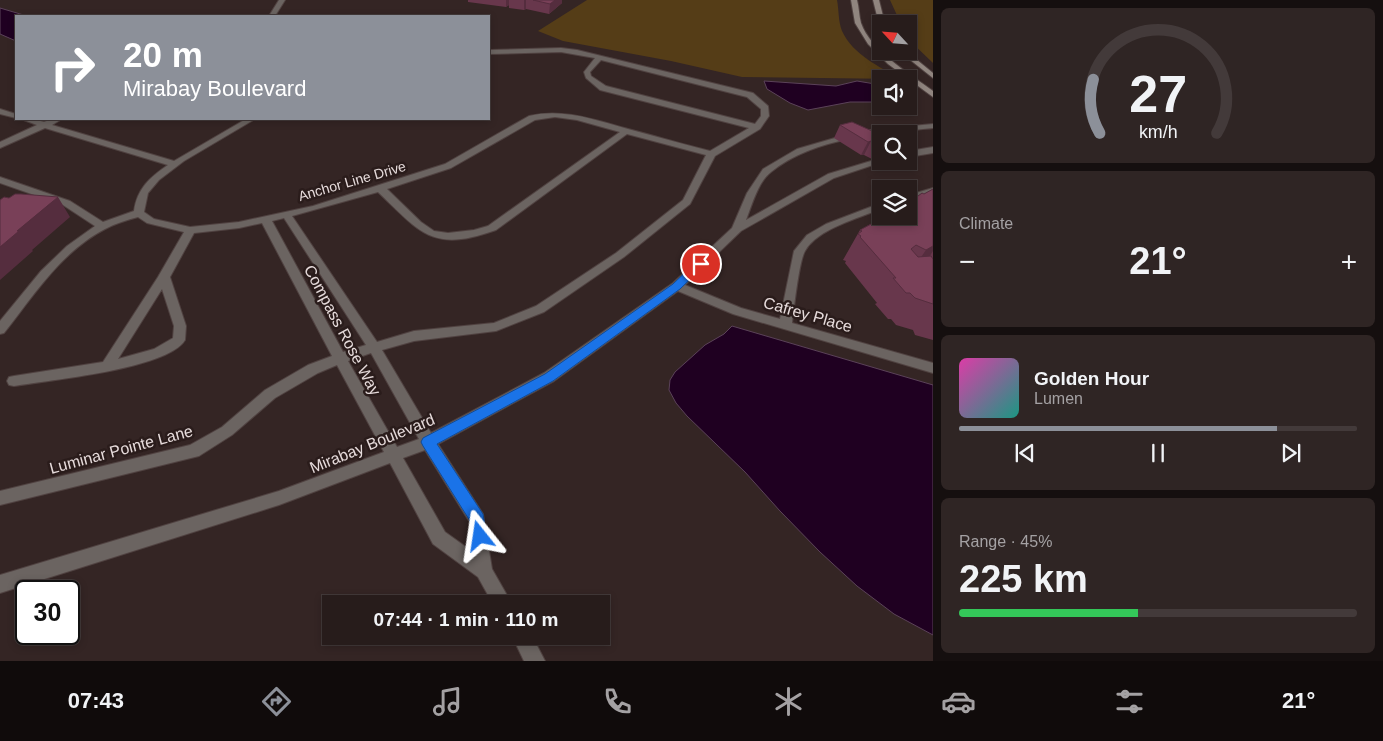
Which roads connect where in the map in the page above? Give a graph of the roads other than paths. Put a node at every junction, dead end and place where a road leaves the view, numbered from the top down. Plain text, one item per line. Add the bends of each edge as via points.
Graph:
1 (282, 0) edge
2 (854, 0) edge
3 (876, 0) edge
4 (273, 15) edge
5 (880, 15) edge
6 (490, 52) edge
7 (600, 58) junction
8 (913, 60) edge
9 (933, 76) edge
10 (933, 95) edge
11 (0, 111) edge
12 (15, 116) edge
13 (28, 120) edge
14 (56, 120) edge
15 (249, 120) edge
16 (45, 125) junction
17 (933, 126) edge
18 (757, 127) junction
19 (626, 131) junction
20 (0, 145) edge
21 (933, 150) edge
22 (917, 153) edge
23 (711, 154) junction
24 (175, 164) junction
25 (872, 164) edge
26 (0, 180) edge
27 (380, 188) junction
28 (933, 191) edge
29 (920, 195) junction
30 (917, 196) edge
31 (933, 202) edge
32 (872, 210) edge
33 (139, 213) junction
34 (286, 214) junction
35 (265, 218) junction
36 (101, 226) junction
37 (737, 229) junction
38 (190, 230) junction
39 (164, 277) junction
40 (677, 286) junction
41 (786, 325) junction
42 (0, 330) edge
43 (374, 347) junction
44 (340, 359) junction
45 (108, 366) junction
46 (933, 368) edge
47 (14, 381) dead end
48 (428, 442) junction
49 (393, 456) junction
50 (0, 498) edge
51 (484, 571) junction
52 (0, 584) edge
53 (497, 595) edge
54 (526, 645) edge
55 (535, 661) edge

1 - 4 street
2 - 10 street via 858,24 864,35 894,65
3 - 5 street
6 - 7 street via 561,50
7 - 18 street via 750,95 765,108 765,116
7 - 18 street via 587,72 588,77 603,88
8 - 9 street
11 - 12 street
13 - 16 street
14 - 16 street
15 - 24 street
16 - 20 street
16 - 24 street
17 - 37 street, Mirabay Boulevard via 862,133 800,151 766,171
18 - 23 street
19 - 23 street, Anchor Line Drive
19 - 27 street, Anchor Line Drive via 557,114 542,115 448,166
19 - 27 street via 492,228 478,234 449,235 424,229
21 - 22 street
23 - 43 street via 687,202 620,255 540,309 496,327 414,336
24 - 33 street via 142,195
25 - 37 street, Mirabay Boulevard via 831,176
26 - 36 street via 31,195 75,207
27 - 34 street, Anchor Line Drive
28 - 29 street
29 - 30 street
29 - 31 street
32 - 41 street via 830,226 811,237 799,251
33 - 36 street
33 - 38 street, Anchor Line Drive via 151,220
34 - 35 street, Anchor Line Drive
34 - 43 street, Compass Rose Way
35 - 38 street, Anchor Line Drive via 239,225
35 - 44 street, Compass Rose Way
36 - 42 street via 65,254
37 - 40 street, Mirabay Boulevard
38 - 39 street
39 - 45 street
39 - 45 street via 180,326 179,340 151,356
40 - 41 street, Cafrey Place
40 - 48 street, Mirabay Boulevard via 549,377
41 - 46 street, Cafrey Place
43 - 44 street, Luminar Pointe Lane
43 - 48 street, Compass Rose Way
44 - 49 street, Compass Rose Way
44 - 50 street, Luminar Pointe Lane via 270,394 227,431 194,451
45 - 47 street
48 - 49 street, Mirabay Boulevard
48 - 51 street, Compass Rose Way via 477,519
49 - 51 street, Compass Rose Way via 439,538
49 - 52 street, Mirabay Boulevard via 278,498
51 - 53 street
54 - 55 street

